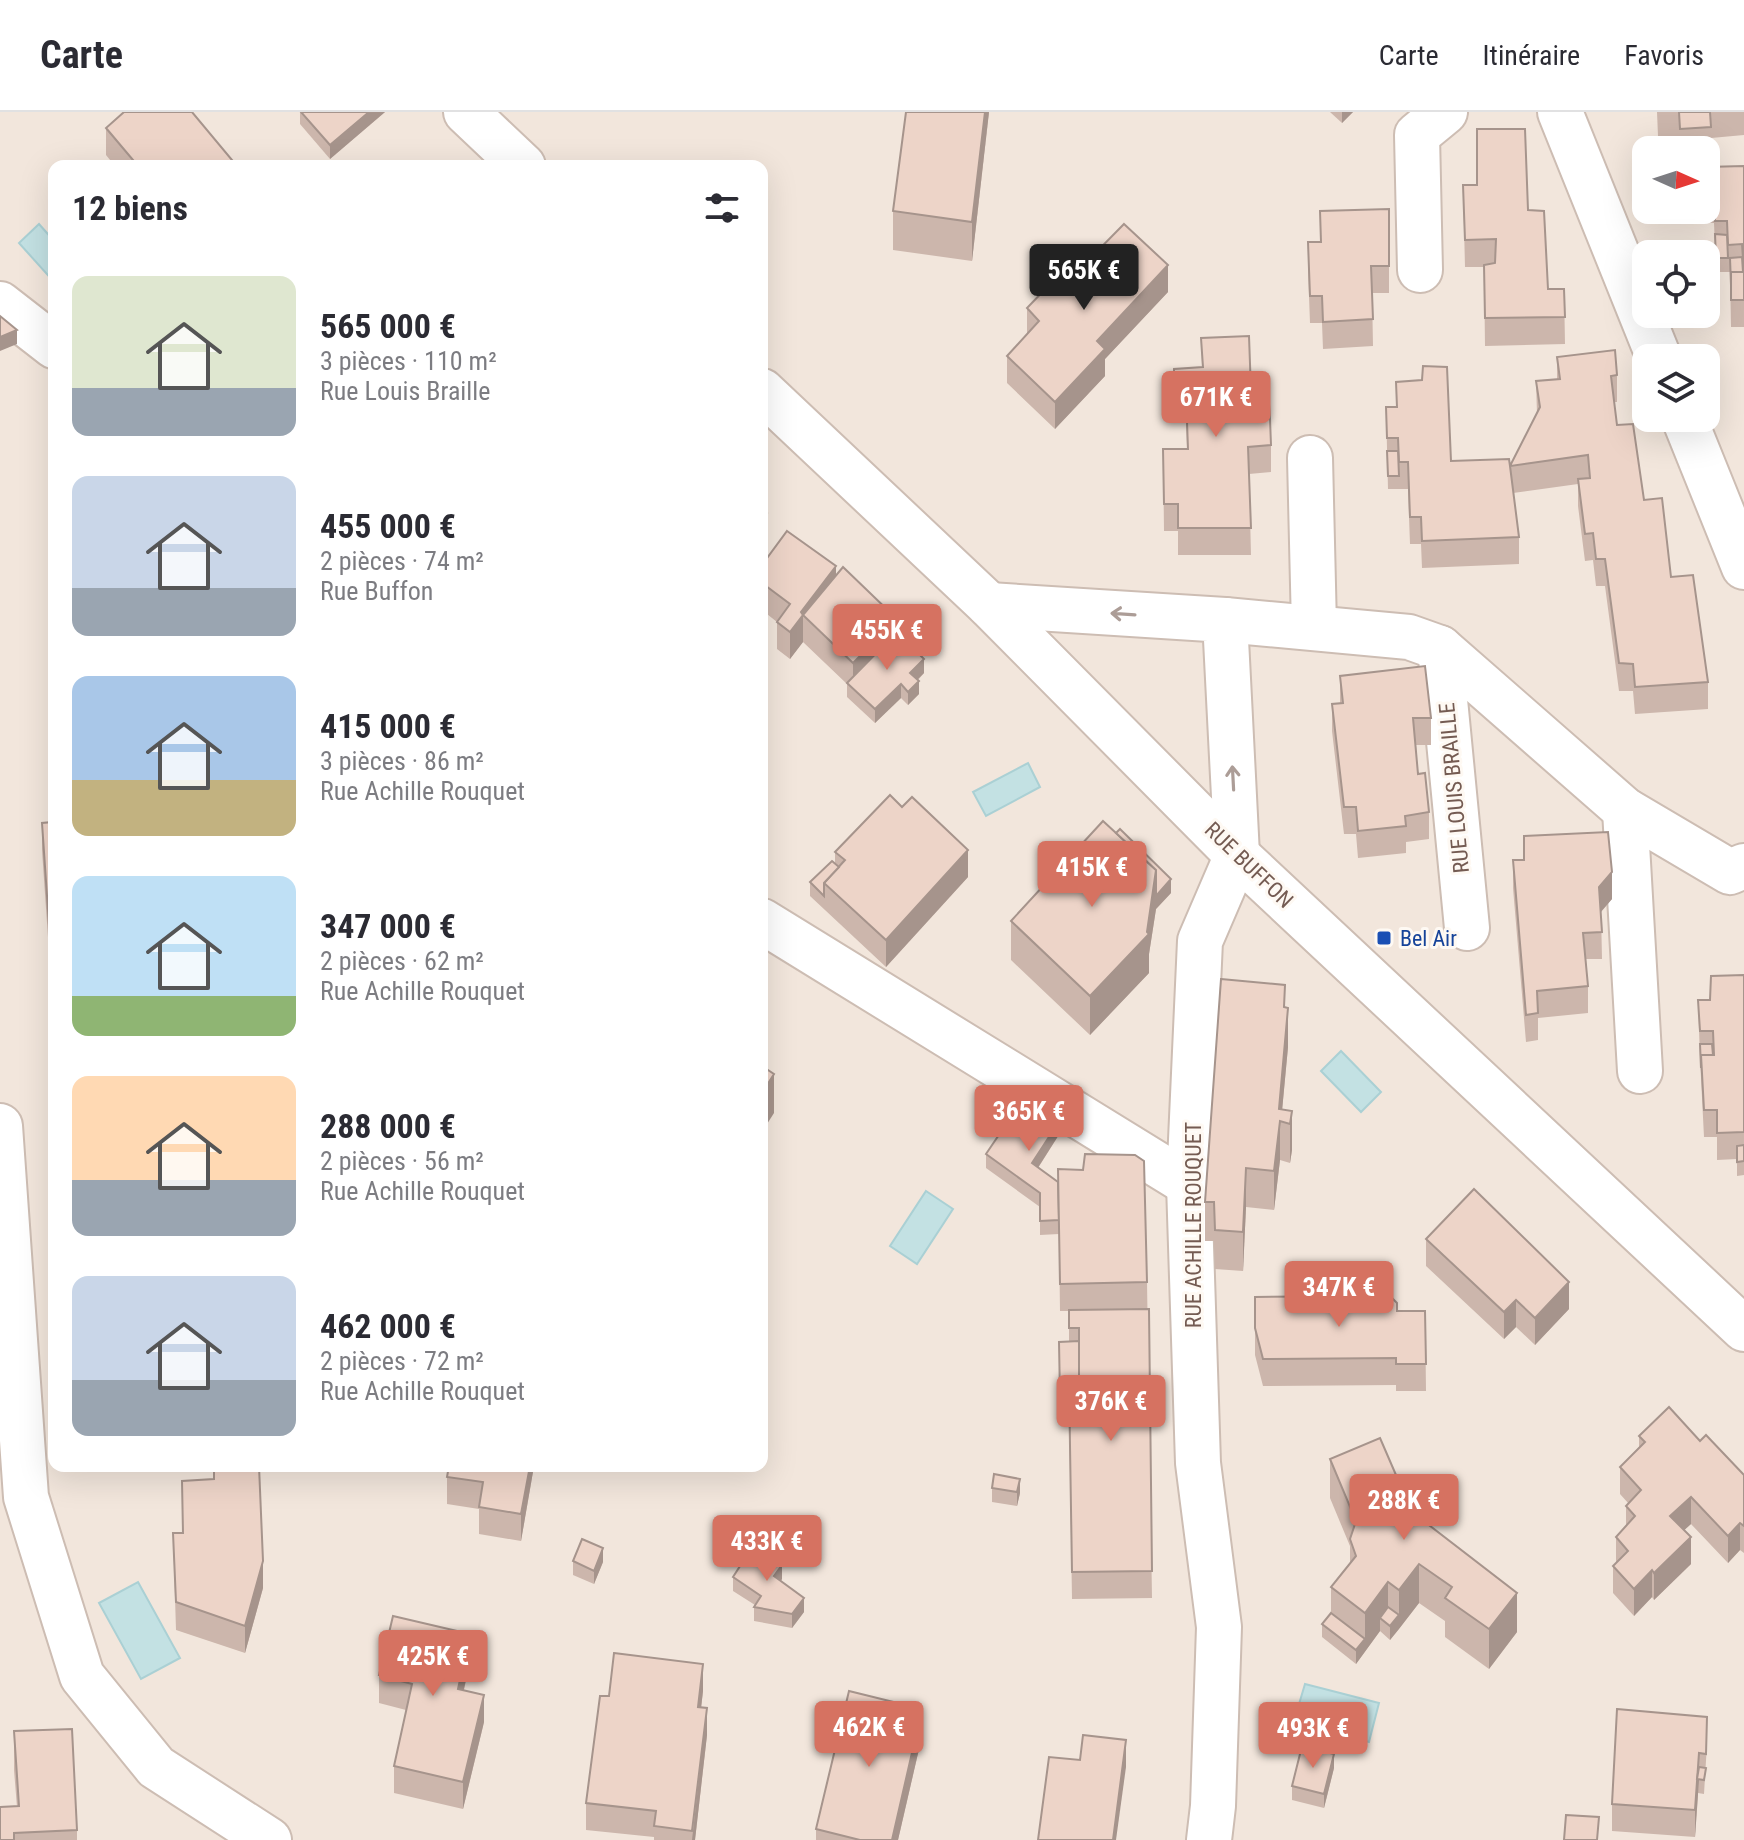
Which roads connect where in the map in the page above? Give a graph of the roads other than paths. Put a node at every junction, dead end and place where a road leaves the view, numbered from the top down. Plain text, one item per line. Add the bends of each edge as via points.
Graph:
1 (466, 112) edge
2 (1445, 112) edge
3 (1560, 112) edge
4 (517, 160) edge
5 (1420, 270) dead end
6 (0, 304) edge
7 (48, 341) edge
8 (1653, 344) edge
9 (768, 397) edge
10 (1690, 432) edge
11 (1310, 458) dead end
12 (1744, 567) edge
13 (989, 605) junction
14 (1225, 620) junction
15 (1314, 627) junction
16 (1440, 648) junction
17 (1625, 810) junction
18 (1237, 855) junction
19 (1744, 866) edge
20 (768, 925) edge
21 (1467, 928) dead end
22 (1640, 1071) dead end
23 (0, 1126) edge
24 (1189, 1184) junction
25 (1744, 1329) edge
26 (269, 1840) edge
27 (1209, 1840) edge

1 - 4 street
2 - 5 street via 1417,135
3 - 8 street
6 - 7 street
9 - 13 street, RUE BUFFON
10 - 12 street
11 - 15 street
14 -> 13 street, RUE LOUIS BRAILLE
13 - 18 street, RUE BUFFON
14 - 15 street, RUE LOUIS BRAILLE
18 -> 14 street
15 - 16 street, RUE LOUIS BRAILLE via 1409,637
16 - 17 street, RUE LOUIS BRAILLE
16 - 21 street, RUE LOUIS BRAILLE
17 - 19 street, RUE LOUIS BRAILLE via 1730,872
17 - 22 street
18 - 24 street, RUE ACHILLE ROUQUET via 1200,941
18 - 25 street, RUE BUFFON
20 - 24 street
23 - 26 street via 26,1497 82,1676 156,1767
24 - 27 street, RUE ACHILLE ROUQUET via 1198,1463 1219,1627

